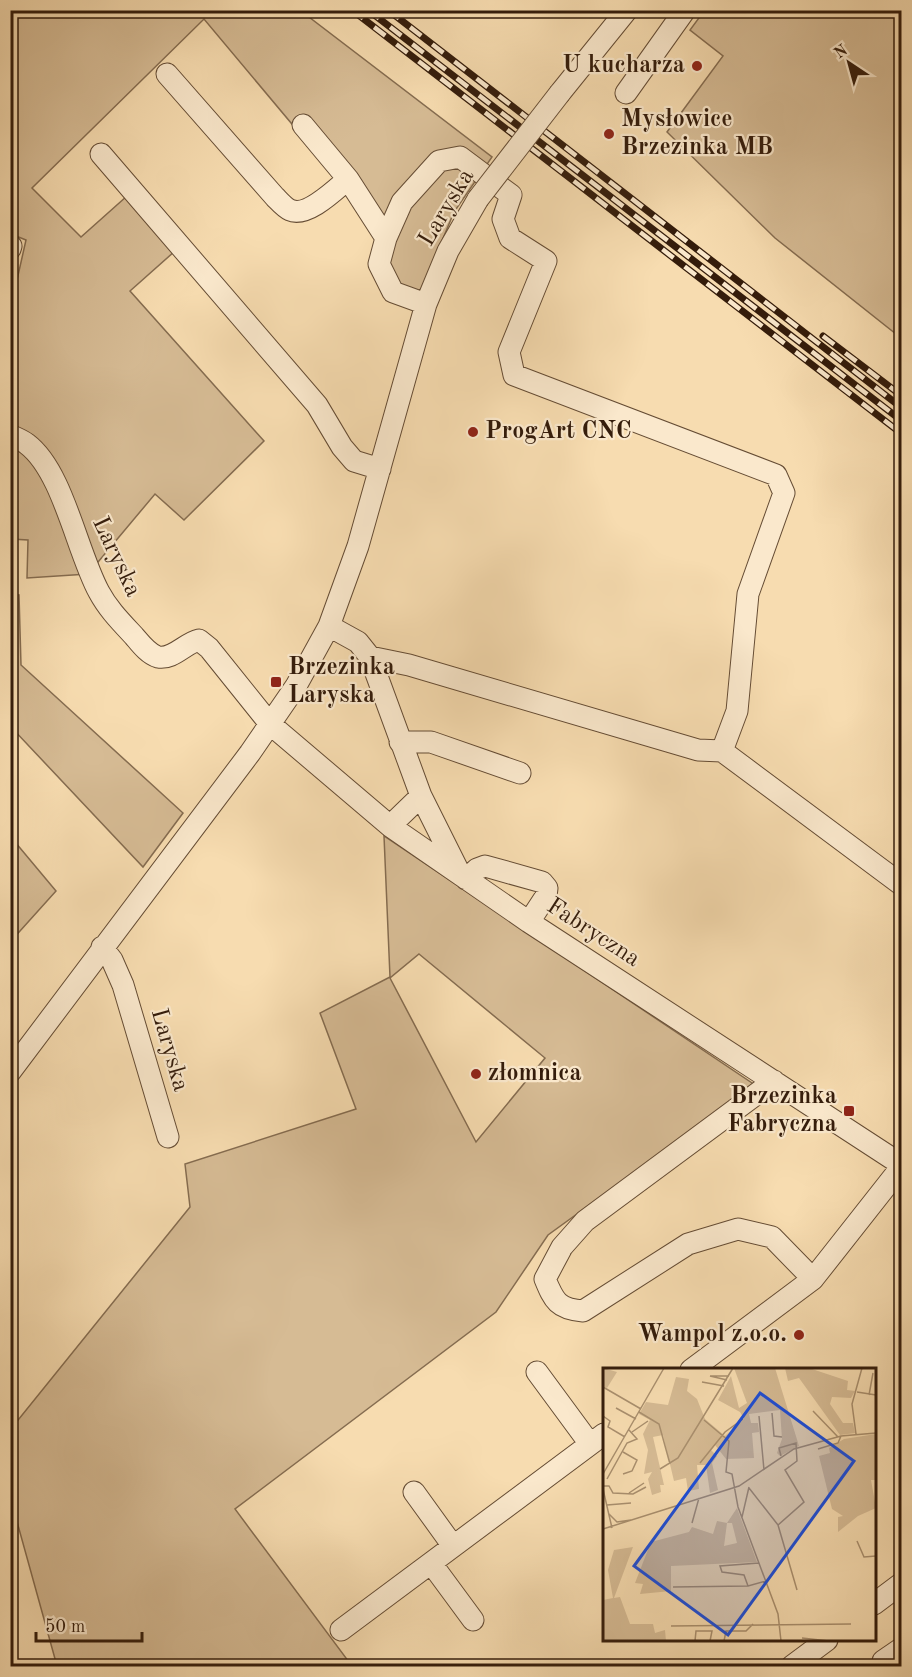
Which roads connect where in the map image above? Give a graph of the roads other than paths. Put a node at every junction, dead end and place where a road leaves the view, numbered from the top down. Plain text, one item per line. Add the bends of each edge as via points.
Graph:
1 (627, 10) edge
2 (685, 10) edge
3 (167, 74) dead end
4 (626, 93) dead end
5 (303, 125) dead end
6 (101, 154) dead end
7 (348, 179) junction
8 (386, 238) junction
9 (426, 304) junction
10 (10, 435) edge
11 (380, 469) junction
12 (329, 626) junction
13 (370, 657) junction
14 (270, 724) junction
15 (400, 742) junction
16 (722, 751) junction
17 (520, 773) dead end
18 (421, 796) junction
19 (390, 826) junction
20 (463, 877) junction
21 (902, 885) edge
22 (529, 922) junction
23 (102, 947) junction
24 (10, 1072) edge
25 (774, 1082) junction
26 (168, 1137) dead end
27 (902, 1166) edge
28 (813, 1279) junction
29 (694, 1368) edge
30 (537, 1372) dead end
31 (597, 1439) edge
32 (414, 1492) dead end
33 (453, 1546) junction
34 (431, 1563) junction
35 (902, 1583) edge
36 (876, 1602) edge
37 (473, 1620) dead end
38 (341, 1630) dead end
39 (827, 1641) edge
40 (902, 1648) edge
41 (792, 1666) edge
42 (882, 1666) edge

1 - 9 street, Laryska, bridge via 478,199 448,251
2 - 4 street
3 - 7 street via 291,211 303,212 321,202
5 - 7 street
6 - 11 street via 317,405 354,461
7 - 8 street
8 - 9 street via 379,264 393,292
8 - 16 street via 402,202 439,160 460,157 511,195 503,219 510,238 546,261 509,352 514,375 776,475 783,493 748,594 737,711
9 - 11 street, Laryska
10 - 14 street, Laryska via 39,455 51,474 99,592 116,616 151,654 160,658 200,640
11 - 12 street, Laryska
12 - 13 street via 358,642
12 - 14 street, Laryska
13 - 15 street
13 - 16 street via 698,750
14 - 19 street, Fabryczna
14 - 23 street, Laryska
15 - 17 street via 432,742
15 - 18 street
16 - 21 street
18 - 19 street
18 - 20 street
19 - 20 street, Fabryczna
20 - 22 street, Fabryczna
20 - 22 street via 485,866 542,882 547,888 546,896
22 - 25 street, Fabryczna
23 - 24 street, Laryska
23 - 26 street, Laryska via 123,985
25 - 27 street, Fabryczna
25 - 28 street via 585,1221 562,1247 545,1280 553,1299 568,1310 583,1311 687,1244 738,1229 772,1237
27 - 28 street
28 - 29 street
30 - 31 street
31 - 33 street
32 - 33 street
33 - 34 street
34 - 37 street
34 - 38 street
35 - 36 street
39 - 41 street
40 - 42 street via 883,1661

